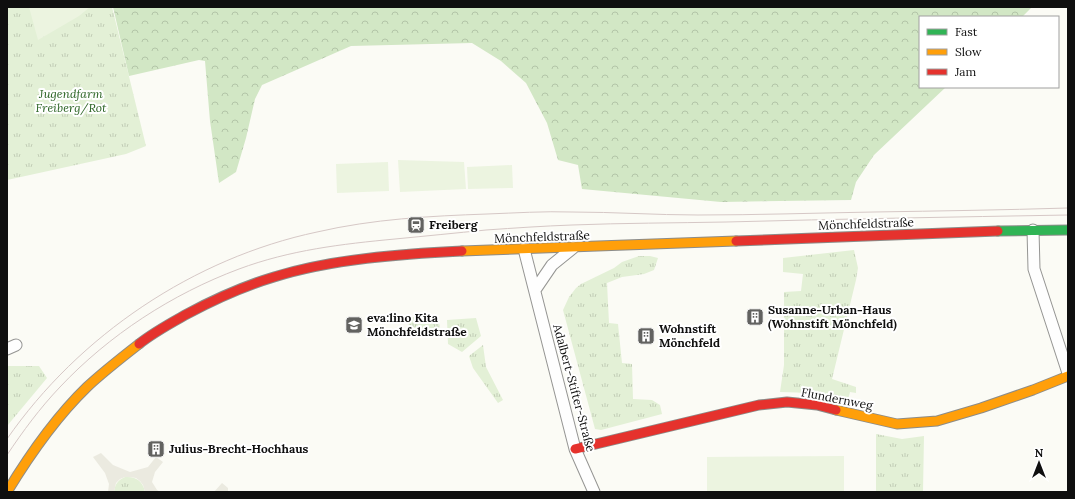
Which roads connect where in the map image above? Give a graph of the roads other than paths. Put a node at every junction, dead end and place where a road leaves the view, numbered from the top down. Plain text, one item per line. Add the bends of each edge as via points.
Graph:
1 (1033, 230) junction
2 (1068, 230) edge
3 (573, 248) junction
4 (524, 249) junction
5 (535, 290) junction
6 (1068, 374) edge
7 (574, 449) junction
8 (7, 492) edge
9 (594, 492) edge

1 - 2 main road, Mönchfeldstraße
1 - 3 main road, Mönchfeldstraße
1 - 6 street via 1034,269
3 - 4 main road, Mönchfeldstraße
3 - 5 street via 552,265
4 - 5 street, Adalbert-Stifter-Straße
4 - 8 main road, Mönchfeldstraße via 448,252 340,262 279,276 244,287 208,303 147,338 92,382 61,414 39,442
5 - 7 street, Adalbert-Stifter-Straße
6 - 7 main road, Flundernweg via 1033,390 937,422 897,424 817,405 787,402 759,405
7 - 9 street, Adalbert-Stifter-Straße

